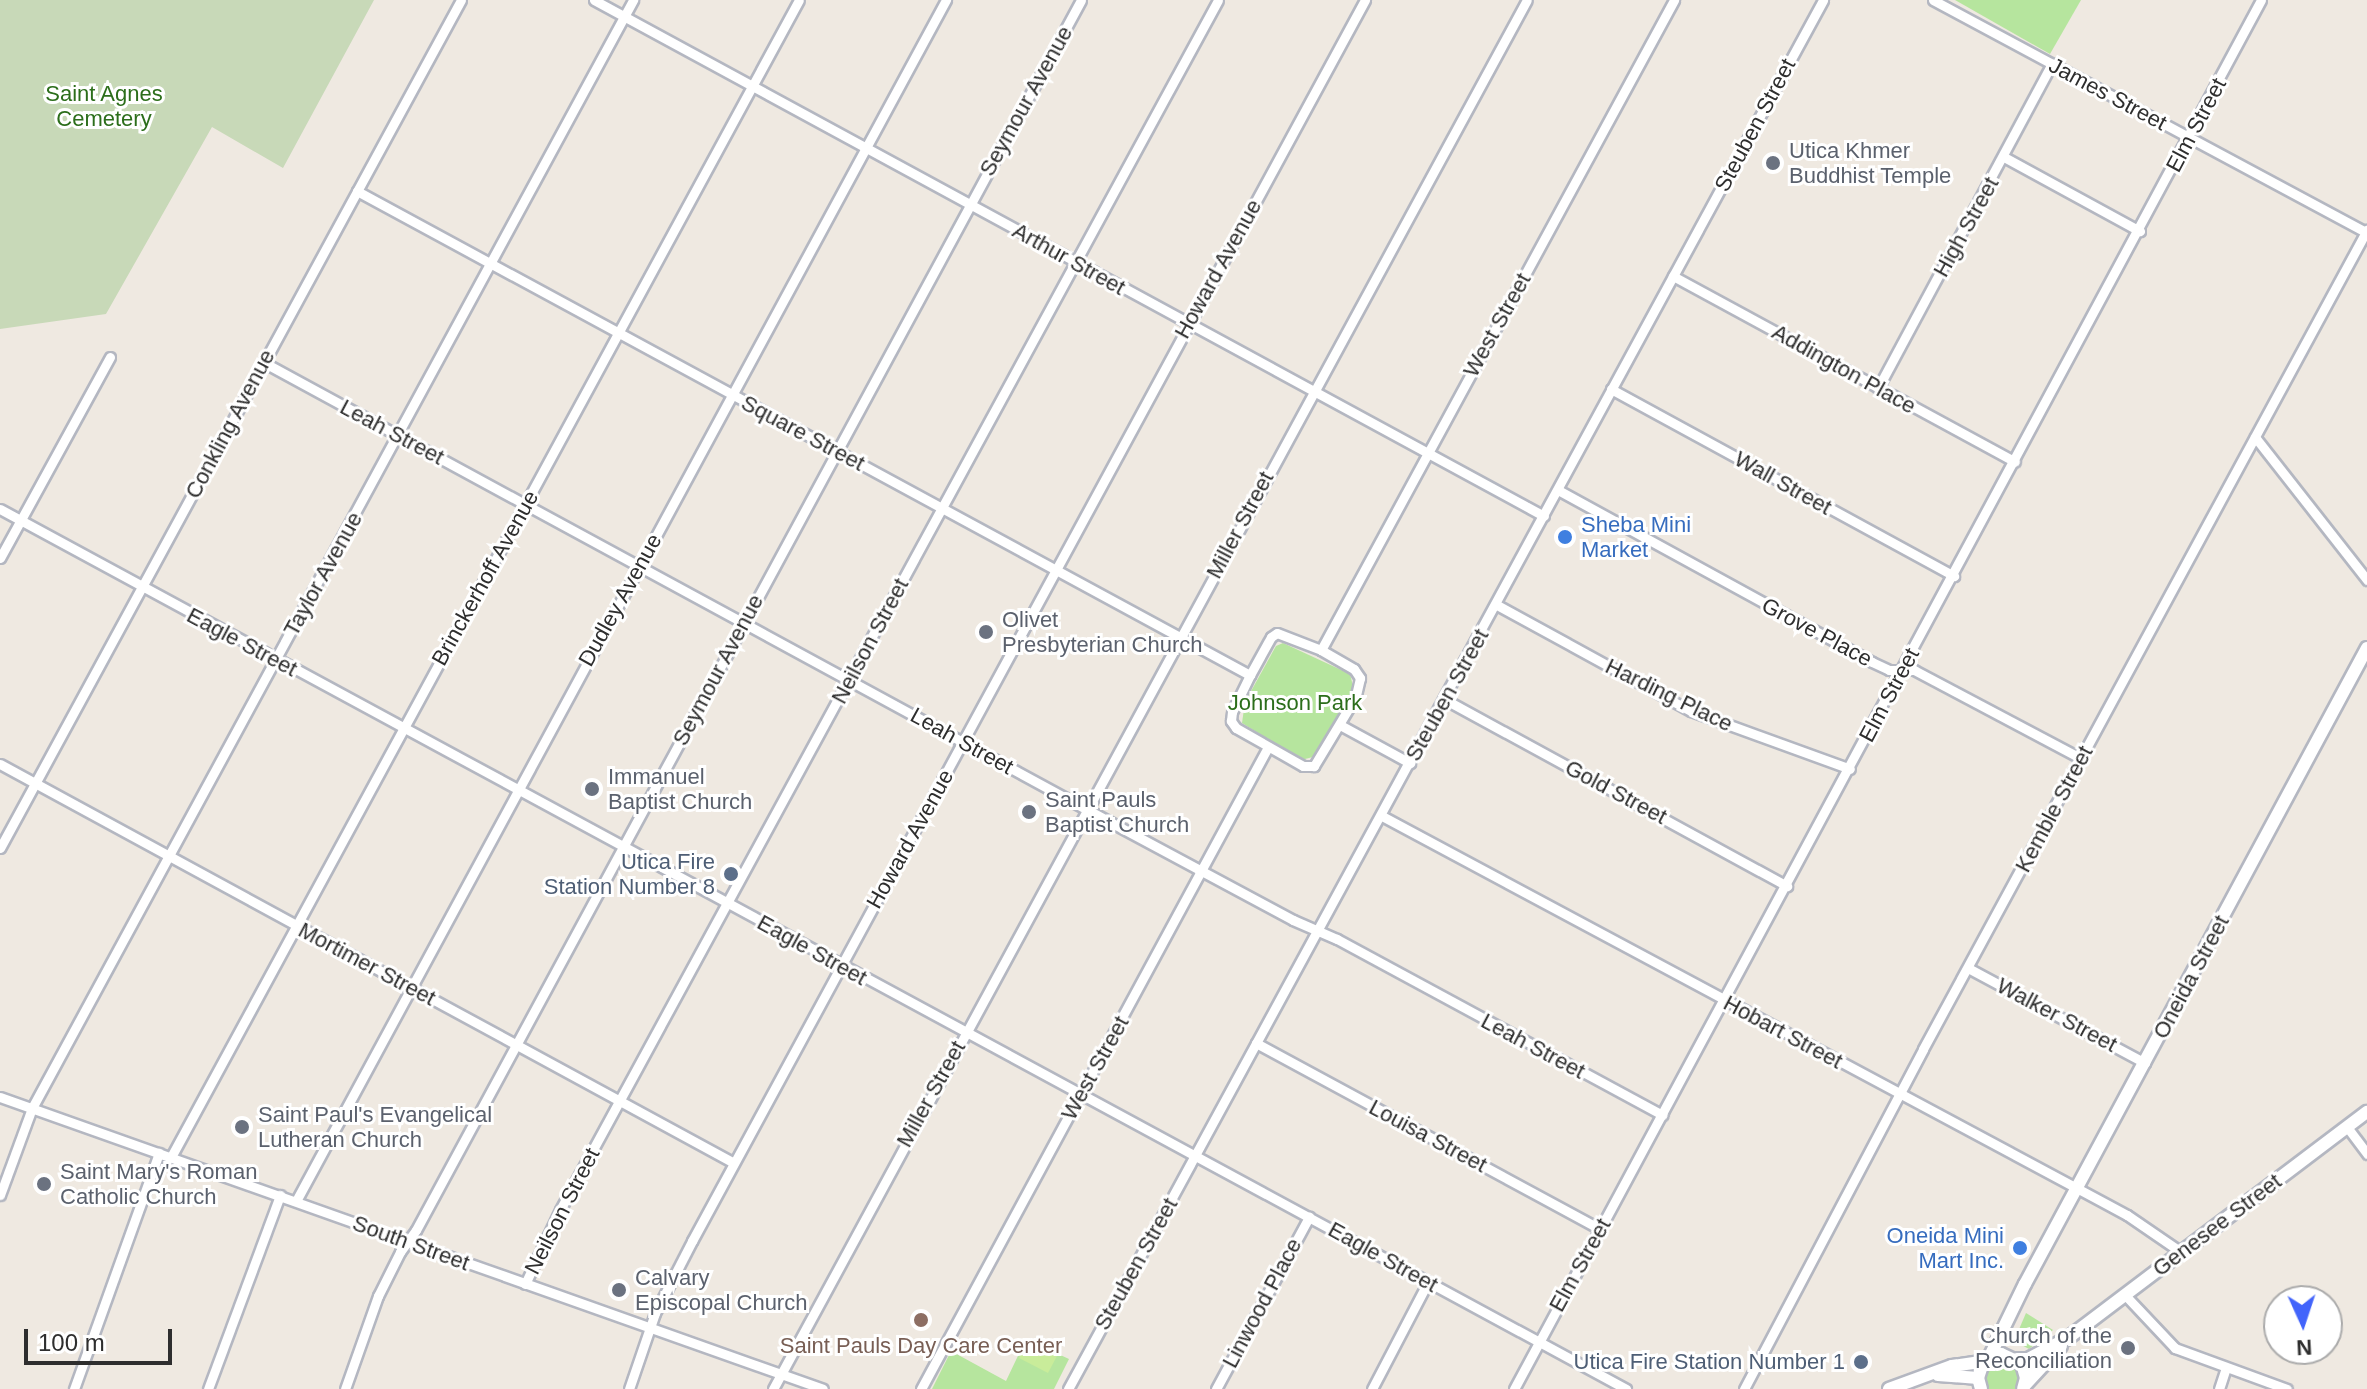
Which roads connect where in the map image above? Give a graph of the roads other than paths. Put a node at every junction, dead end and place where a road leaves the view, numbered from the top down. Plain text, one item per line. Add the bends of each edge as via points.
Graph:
1 (461, 0) edge
2 (594, 0) edge
3 (633, 0) edge
4 (799, 0) edge
5 (946, 0) edge
6 (1081, 0) edge
7 (1218, 0) edge
8 (1365, 0) edge
9 (1527, 0) edge
10 (1674, 0) edge
11 (1823, 0) edge
12 (1933, 0) edge
13 (2261, 0) edge
14 (624, 16) junction
15 (2052, 64) junction
16 (753, 87) junction
17 (2190, 138) junction
18 (866, 148) junction
19 (2004, 157) junction
20 (357, 191) junction
21 (969, 205) junction
22 (2140, 231) junction
23 (2367, 232) edge
24 (492, 263) junction
25 (1077, 263) junction
26 (1673, 276) junction
27 (1188, 323) junction
28 (618, 333) junction
29 (110, 357) dead end
30 (263, 362) junction
31 (1878, 388) junction
32 (1611, 389) junction
33 (1314, 391) junction
34 (732, 395) junction
35 (399, 435) junction
36 (2255, 437) junction
37 (836, 451) junction
38 (1427, 453) junction
39 (2015, 462) junction
40 (1558, 490) junction
41 (525, 504) junction
42 (942, 508) junction
43 (0, 509) edge
44 (1544, 516) junction
45 (21, 520) junction
46 (0, 558) edge
47 (639, 566) junction
48 (1055, 570) junction
49 (1954, 576) junction
50 (2367, 580) edge
51 (142, 587) junction
52 (1497, 605) junction
53 (744, 622) junction
54 (1180, 637) junction
55 (2367, 648) edge
56 (1321, 650) junction
57 (276, 660) junction
58 (1903, 671) junction
59 (1250, 675) junction
60 (849, 679) junction
61 (1444, 699) junction
62 (1340, 725) junction
63 (403, 728) junction
64 (963, 741) junction
65 (1268, 747) junction
66 (2082, 759) junction
67 (1410, 763) junction
68 (0, 764) edge
69 (1850, 769) junction
70 (35, 783) junction
71 (517, 790) junction
72 (1086, 809) junction
73 (1382, 816) junction
74 (622, 847) junction
75 (0, 848) edge
76 (170, 857) junction
77 (1201, 871) junction
78 (1787, 886) junction
79 (727, 903) junction
80 (297, 925) junction
81 (1319, 931) junction
82 (840, 965) junction
83 (1968, 968) junction
84 (411, 987) junction
85 (1725, 1000) junction
86 (965, 1033) junction
87 (1256, 1043) junction
88 (516, 1044) junction
89 (2145, 1063) junction
90 (1080, 1095) junction
91 (1901, 1095) junction
92 (0, 1097) edge
93 (621, 1100) junction
94 (32, 1108) junction
95 (2367, 1112) edge
96 (1662, 1115) junction
97 (2347, 1127) junction
98 (159, 1153) junction
99 (2367, 1154) edge
100 (171, 1157) junction
101 (1195, 1157) junction
102 (734, 1163) junction
103 (2078, 1189) junction
104 (0, 1195) edge
105 (280, 1195) junction
106 (296, 1201) junction
107 (1309, 1217) junction
108 (1600, 1229) junction
109 (407, 1242) junction
110 (2181, 1252) junction
111 (1428, 1282) junction
112 (525, 1284) junction
113 (2125, 1295) junction
114 (2014, 1305) junction
115 (650, 1327) junction
116 (2068, 1338) junction
117 (1538, 1342) junction
118 (2016, 1358) junction
119 (1987, 1360) junction
120 (2226, 1368) junction
121 (781, 1374) junction
122 (1935, 1375) junction
123 (1979, 1385) edge
124 (2024, 1387) edge
125 (74, 1389) edge
126 (208, 1389) edge
127 (345, 1389) edge
128 (629, 1389) edge
129 (773, 1389) edge
130 (823, 1389) edge
131 (921, 1389) edge
132 (1068, 1389) edge
133 (1216, 1389) edge
134 (1372, 1389) edge
135 (1514, 1389) edge
136 (1626, 1389) edge
137 (1744, 1389) edge
138 (1889, 1389) edge
139 (2219, 1389) edge
140 (2287, 1389) edge

1 - 20 street, Conkling Avenue
2 - 14 street, Arthur Street
3 - 14 street, Taylor Avenue
4 - 16 street, Brinckerhoff Avenue
5 - 18 street, Dudley Avenue
6 - 21 street, Seymour Avenue
7 - 25 street, Neilson Street
8 - 27 street, Howard Avenue
9 - 33 street, Miller Street
10 - 38 street, West Street
11 - 26 street, Steuben Street
12 - 15 street, James Street
13 - 17 street, Elm Street
14 - 16 street, Arthur Street
14 - 24 street, Taylor Avenue
15 - 17 street, James Street
15 - 19 street, High Street
16 - 18 street, Arthur Street
16 - 28 street, Brinckerhoff Avenue
17 - 22 street, Elm Street
17 - 23 street, James Street
18 - 21 street, Arthur Street
18 - 34 street, Dudley Avenue
19 - 22 street
19 - 31 street, High Street
20 - 24 street, Square Street
20 - 30 street, Conkling Avenue
21 - 25 street, Arthur Street
21 - 37 street, Seymour Avenue
22 - 39 street, Elm Street
23 - 36 street, Kemble Street
24 - 28 street, Square Street
24 - 35 street, Taylor Avenue
25 - 27 street, Arthur Street
25 - 42 street, Neilson Street
26 - 31 street, Addington Place
26 - 32 street, Steuben Street
27 - 33 street, Arthur Street
27 - 48 street, Howard Avenue
28 - 34 street, Square Street
28 - 41 street, Brinckerhoff Avenue
29 - 45 street
30 - 35 street, Leah Street
30 - 51 street, Conkling Avenue
31 - 39 street, Addington Place
32 - 40 street, Steuben Street
32 - 49 street, Wall Street
33 - 38 street, Arthur Street
33 - 54 street, Miller Street
34 - 37 street, Square Street
34 - 47 street, Dudley Avenue
35 - 41 street, Leah Street
35 - 57 street, Taylor Avenue
36 - 50 street
36 - 66 street, Kemble Street
37 - 42 street, Square Street
37 - 53 street, Seymour Avenue
38 - 44 street, Arthur Street
38 - 56 street, West Street
39 - 49 street, Elm Street
40 - 44 street, Steuben Street
40 - 58 street, Grove Place via 1872,662
41 - 47 street, Leah Street
41 - 63 street, Brinckerhoff Avenue
42 - 48 street, Square Street
42 - 60 street, Neilson Street
43 - 45 street, Eagle Street
44 - 52 street, Steuben Street
45 - 46 street
45 - 51 street, Eagle Street
47 - 53 street, Leah Street
47 - 71 street, Dudley Avenue
48 - 54 street, Square Street
48 - 64 street, Howard Avenue
49 - 58 street, Elm Street
51 - 57 street, Eagle Street
51 - 70 street, Conkling Avenue
52 - 61 street, Steuben Street
52 - 69 street, Harding Place via 1691,711
53 - 60 street, Leah Street
53 - 74 street, Seymour Avenue
54 - 59 street, Square Street
54 - 72 street, Miller Street
55 - 89 street, Oneida Street
56 - 59 street via 1277,633
56 - 62 street via 1360,678
57 - 63 street, Eagle Street
57 - 76 street, Taylor Avenue
58 - 66 street, Grove Place via 1914,670
58 - 69 street, Elm Street
59 - 65 street via 1231,721
60 - 64 street, Leah Street
60 - 79 street, Neilson Street
61 - 67 street, Steuben Street
61 - 78 street, Gold Street
62 - 65 street via 1314,766 1303,766
62 - 67 street
63 - 71 street, Eagle Street
63 - 80 street, Brinckerhoff Avenue
64 - 72 street, Leah Street
64 - 82 street, Howard Avenue
65 - 77 street, West Street
66 - 83 street, Kemble Street
67 - 73 street, Steuben Street
68 - 70 street, Mortimer Street
69 - 78 street, Elm Street
70 - 75 street, Conkling Avenue
70 - 76 street, Mortimer Street
71 - 74 street, Eagle Street
71 - 84 street, Dudley Avenue
72 - 77 street, Leah Street
72 - 86 street, Miller Street
73 - 81 street, Steuben Street
73 - 85 street, Hobart Street
74 - 79 street, Eagle Street
74 - 88 street, Seymour Avenue
76 - 80 street, Mortimer Street
76 - 94 street, Taylor Avenue
77 - 81 street, Leah Street
77 - 90 street, West Street
78 - 85 street, Elm Street
79 - 82 street, Eagle Street
79 - 93 street, Neilson Street
80 - 84 street, Mortimer Street
80 - 100 street, Brinckerhoff Avenue
81 - 87 street, Steuben Street
81 - 96 street, Leah Street
82 - 86 street, Eagle Street
82 - 102 street, Howard Avenue
83 - 89 street, Walker Street
83 - 91 street, Kemble Street
84 - 88 street, Mortimer Street
84 - 106 street, Dudley Avenue
85 - 91 street, Hobart Street
85 - 96 street, Elm Street
86 - 90 street, Eagle Street
86 - 121 street, Miller Street
87 - 101 street, Steuben Street
87 - 108 street, Louisa Street
88 - 93 street, Mortimer Street
88 - 109 street, Seymour Avenue
89 - 103 street, Oneida Street
90 - 101 street, Eagle Street
90 - 131 street, West Street
91 - 103 street, Hobart Street
91 - 137 street, Kemble Street
92 - 94 street, South Street
93 - 102 street, Mortimer Street
93 - 112 street, Neilson Street
94 - 98 street, South Street
94 - 104 street, Taylor Avenue
95 - 97 street, Genesee Street
96 - 108 street, Elm Street
97 - 99 street
97 - 110 street, Genesee Street
98 - 100 street, South Street
98 - 125 street
100 - 105 street, South Street
101 - 107 street, Eagle Street
101 - 132 street, Steuben Street
102 - 115 street, Howard Avenue
103 - 110 street, Hobart Street via 2156,1232
103 - 114 street, Oneida Street
105 - 106 street, South Street
105 - 126 street
106 - 109 street, South Street
107 - 111 street, Eagle Street
107 - 133 street, Linwood Place
108 - 117 street, Elm Street
109 - 112 street, South Street
109 - 127 street, Seymour Avenue via 378,1296
110 - 113 street, Genesee Street
111 - 117 street, Eagle Street
111 - 134 street
112 - 115 street, South Street
113 - 116 street, Genesee Street
113 - 120 street via 2169,1345
114 - 118 street, Oneida Street via 2007,1347
114 - 119 street, Oneida Street
115 - 121 street, South Street
115 - 128 street, Howard Avenue
116 - 118 street, Genesee Street via 2028,1359
116 - 124 street, Genesee Street
117 - 135 street, Elm Street
117 - 136 street, Eagle Street
118 - 119 street via 2001,1354
118 - 124 street, Oneida Street via 2025,1371
119 - 122 street
119 - 123 street, Oneida Street
120 - 139 street
120 - 140 street
121 - 129 street, Miller Street
121 - 130 street, South Street
122 - 123 street
122 - 138 street

